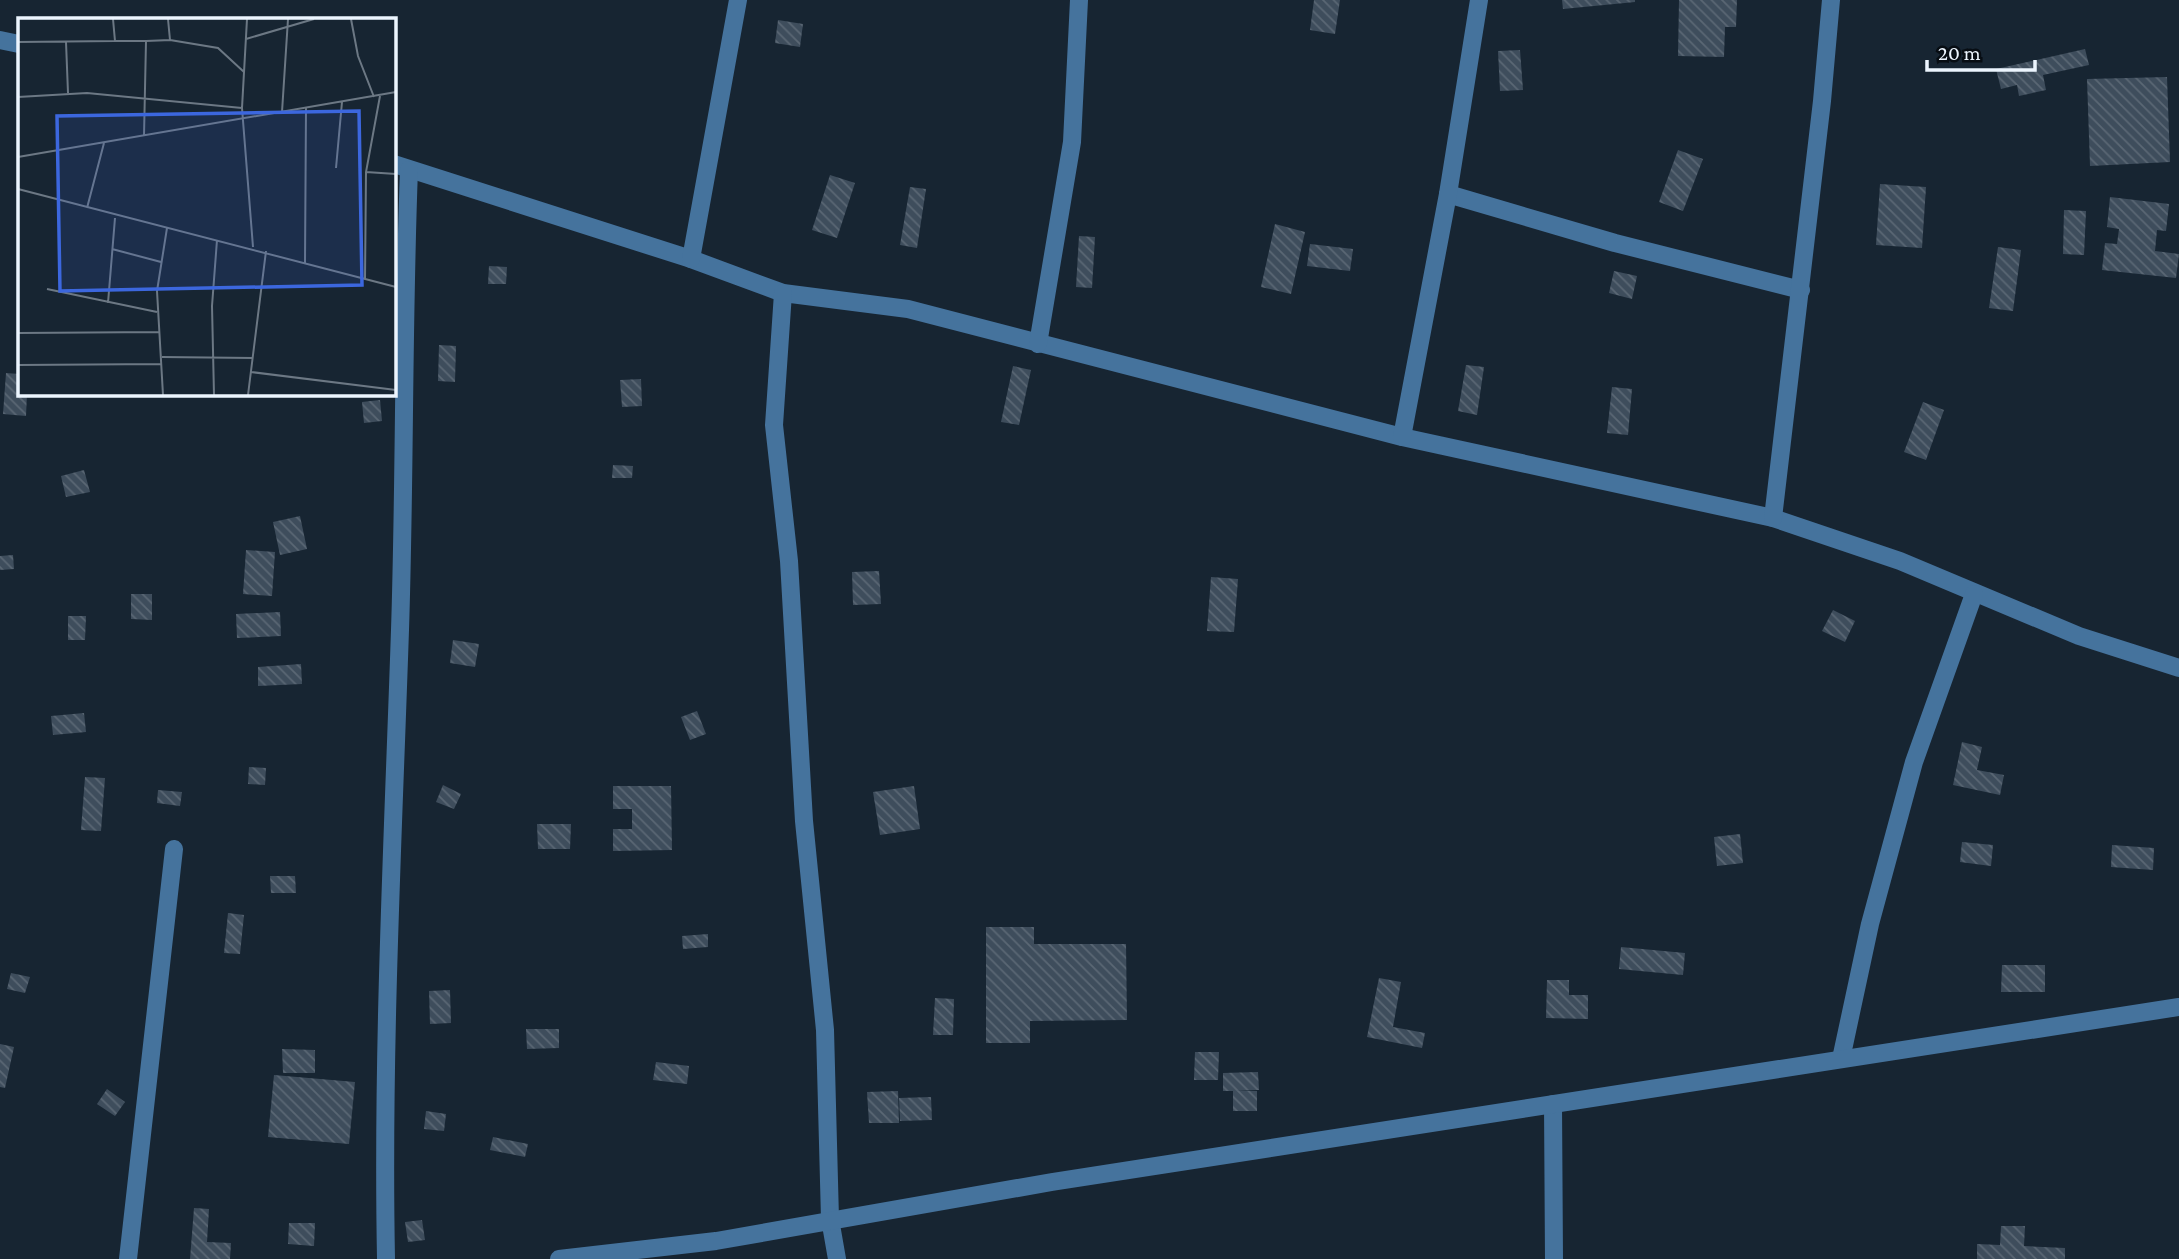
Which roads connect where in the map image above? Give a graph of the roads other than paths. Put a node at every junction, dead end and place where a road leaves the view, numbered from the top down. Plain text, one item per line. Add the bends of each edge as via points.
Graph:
1 (738, 0) edge
2 (1079, 0) edge
3 (1479, 0) edge
4 (1831, 0) edge
5 (0, 40) edge
6 (18, 44) edge
7 (401, 167) edge
8 (1448, 194) junction
9 (691, 259) junction
10 (1801, 290) junction
11 (783, 293) junction
12 (1038, 344) junction
13 (1402, 437) junction
14 (1773, 517) junction
15 (1974, 594) junction
16 (2179, 668) edge
17 (174, 849) dead end
18 (2179, 1007) edge
19 (1841, 1059) junction
20 (1553, 1104) junction
21 (830, 1219) junction
22 (128, 1259) edge
23 (386, 1259) edge
24 (559, 1259) edge
25 (837, 1259) edge
26 (1554, 1259) edge

1 - 9 street
2 - 12 street via 1072,142
3 - 8 street
4 - 10 street
5 - 6 street
7 - 9 street
7 - 23 street via 400,628 388,901
8 - 10 street
8 - 13 street
9 - 11 street
10 - 14 street
11 - 12 street via 908,309
11 - 21 street via 774,425 789,561 804,821 825,1030
12 - 13 street
13 - 14 street
14 - 15 street via 1900,561
15 - 16 street via 2079,636
15 - 19 street via 1913,762 1870,924
17 - 22 street
18 - 19 street
19 - 20 street
20 - 21 street
20 - 26 street
21 - 24 street via 716,1241
21 - 25 street

